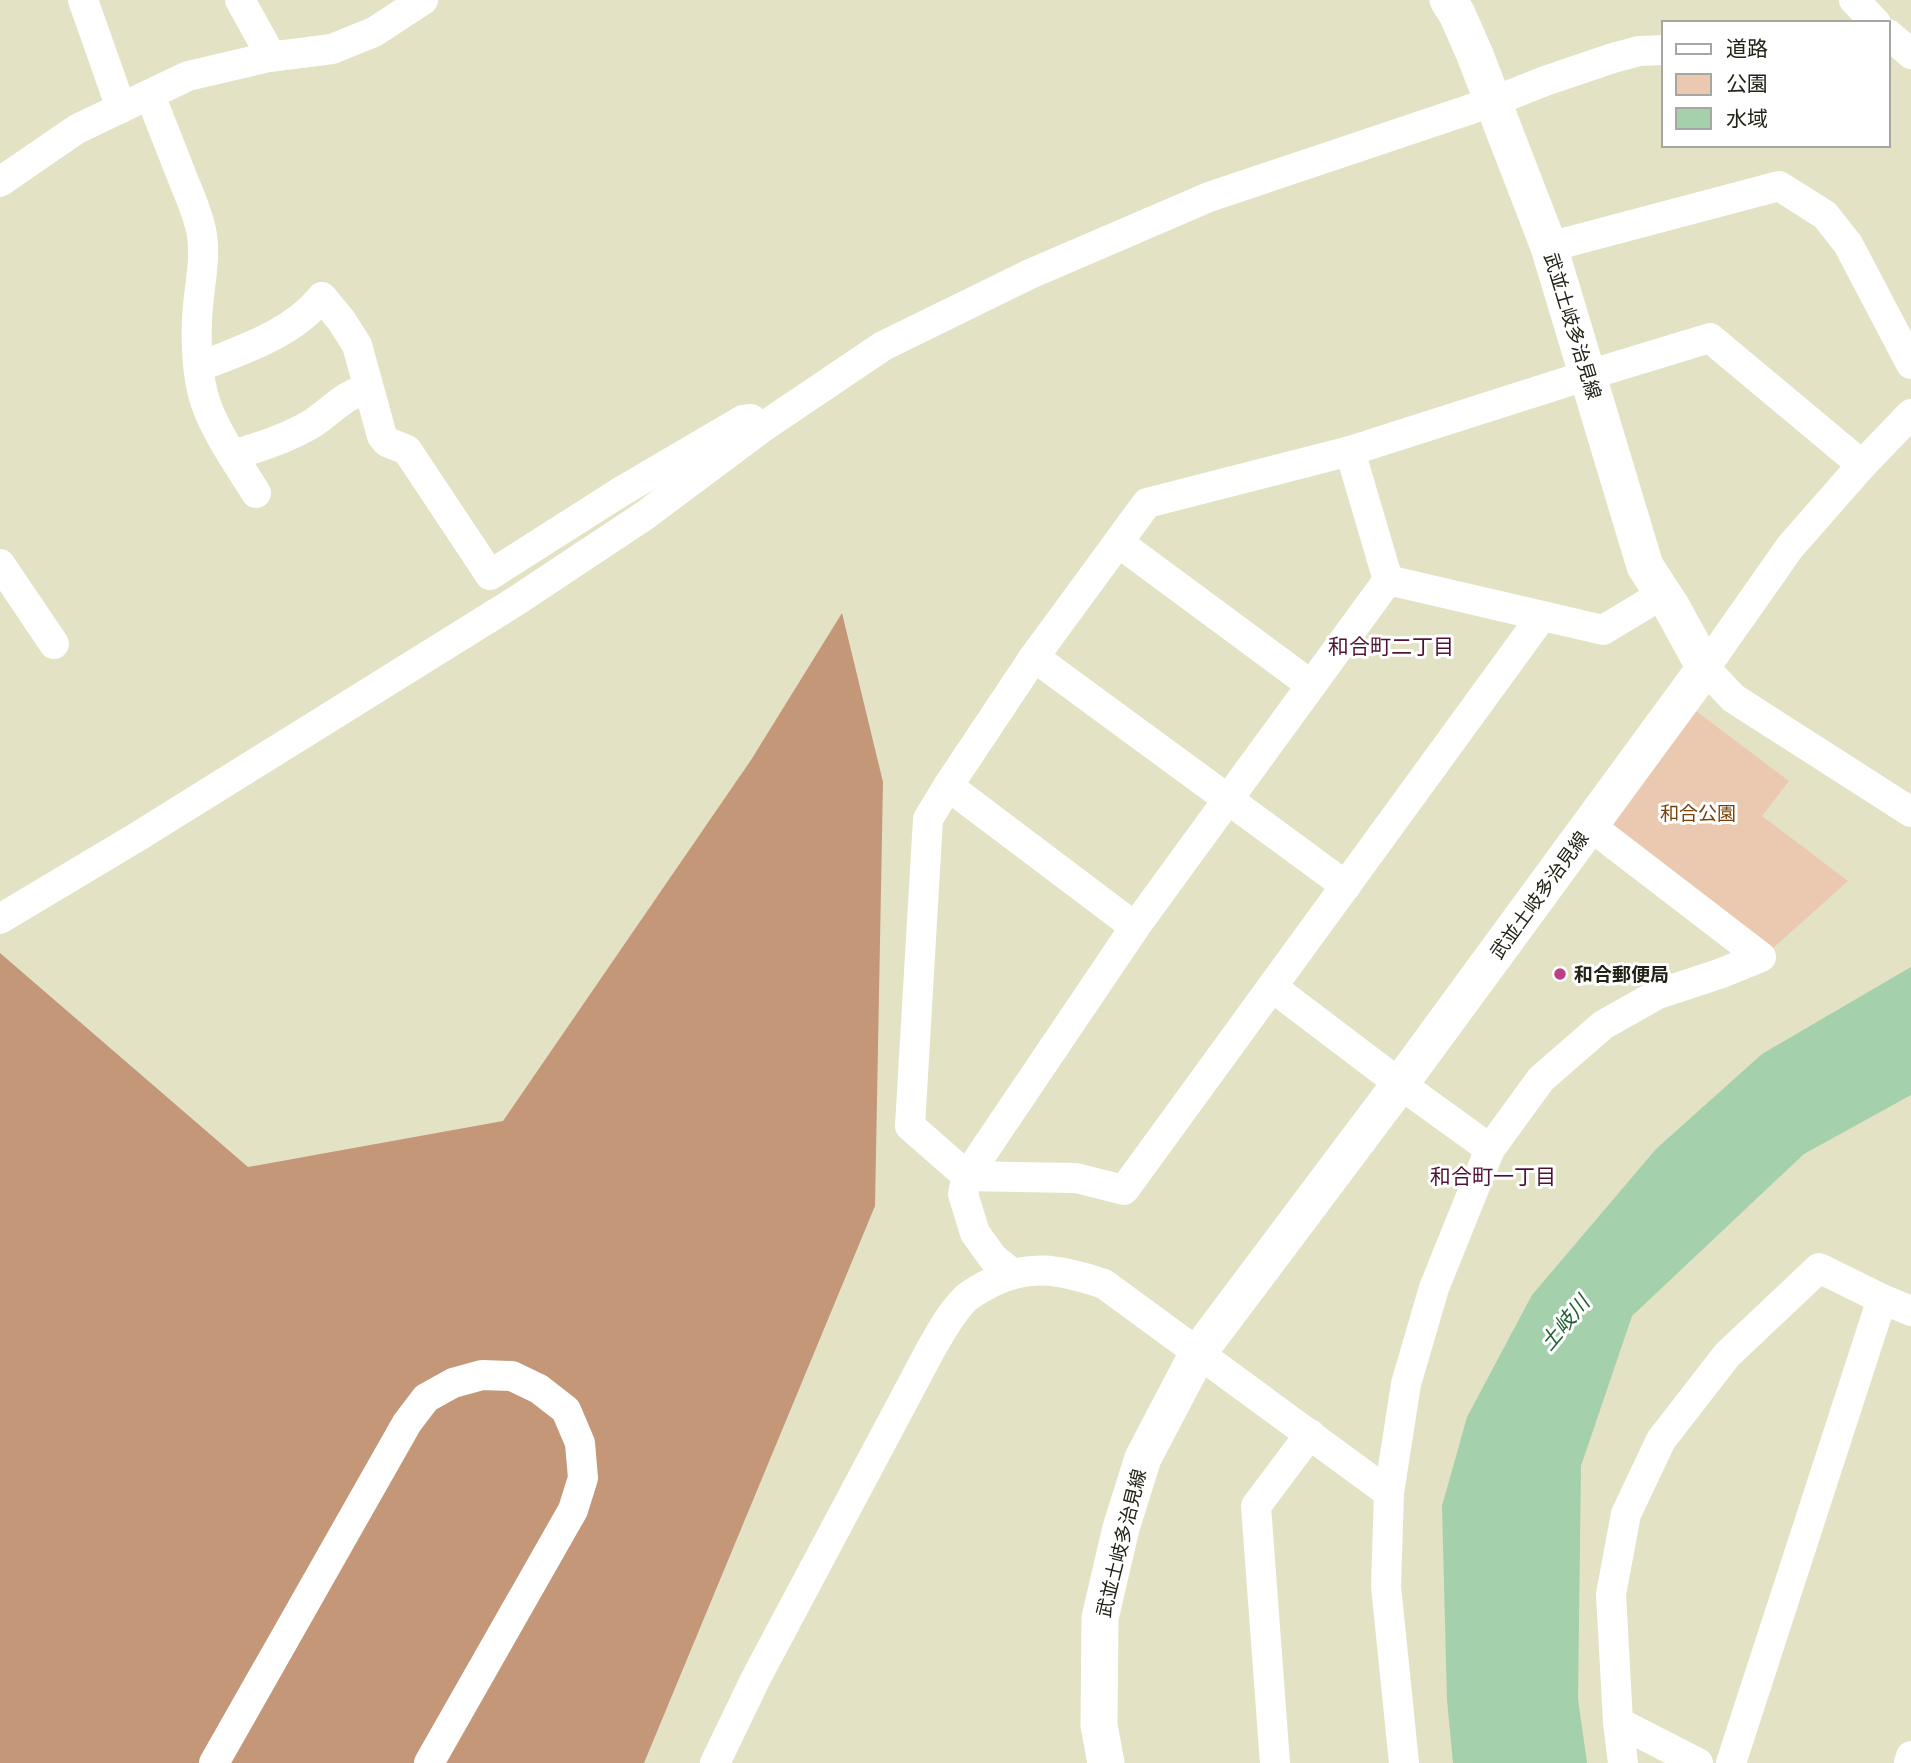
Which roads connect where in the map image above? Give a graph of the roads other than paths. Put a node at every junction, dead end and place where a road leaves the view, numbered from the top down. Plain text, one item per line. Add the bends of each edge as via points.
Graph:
1 (83, 0) edge
2 (240, 0) edge
3 (423, 0) edge
4 (1448, 0) edge
5 (1854, 0) edge
6 (1874, 21) edge
7 (1890, 36) edge
8 (1662, 50) edge
9 (1911, 54) edge
10 (269, 57) junction
11 (150, 95) junction
12 (1492, 102) junction
13 (121, 108) junction
14 (5, 168) edge
15 (1549, 247) junction
16 (1911, 364) edge
17 (199, 367) junction
18 (1588, 375) junction
19 (368, 389) junction
20 (1911, 414) edge
21 (763, 427) junction
22 (1350, 451) junction
23 (232, 456) junction
24 (1862, 465) junction
25 (256, 493) dead end
26 (1119, 543) junction
27 (0, 564) edge
28 (1388, 580) junction
29 (1663, 594) junction
30 (1542, 616) junction
31 (54, 644) dead end
32 (1034, 657) junction
33 (1706, 668) junction
34 (1311, 685) junction
35 (948, 786) junction
36 (1228, 800) junction
37 (1911, 812) edge
38 (1589, 825) junction
39 (1346, 886) junction
40 (0, 919) edge
41 (1135, 927) junction
42 (1272, 987) junction
43 (1400, 1084) junction
44 (1490, 1149) junction
45 (967, 1176) junction
46 (1013, 1274) junction
47 (1882, 1299) junction
48 (1911, 1311) edge
49 (1198, 1353) junction
50 (1310, 1434) junction
51 (1388, 1493) junction
52 (1618, 1722) junction
53 (1911, 1756) edge
54 (214, 1763) edge
55 (429, 1763) edge
56 (715, 1763) edge
57 (1106, 1763) edge
58 (1275, 1763) edge
59 (1405, 1763) edge
60 (1623, 1763) edge
61 (1698, 1763) edge
62 (1731, 1763) edge
63 (1909, 1763) edge

1 - 13 street
2 - 10 street
3 - 10 street via 374,32 332,49
4 - 12 main road, 武並土岐多治見線
5 - 6 street
7 - 9 street
8 - 12 street via 1613,58
10 - 11 street via 188,76
11 - 13 street
11 - 17 street via 202,233
12 - 15 main road, 武並土岐多治見線
12 - 21 street via 1209,197 1030,274 883,346
13 - 14 street
15 - 16 street via 1779,186 1825,215 1849,244
15 - 18 main road, 武並土岐多治見線
17 - 19 street via 281,332 321,297 352,334
17 - 23 street via 209,411
18 - 22 street
18 - 24 street via 1710,338
18 - 29 main road, 武並土岐多治見線 via 1645,566
19 - 21 street via 382,436 407,450 490,575 743,420 753,419
19 - 23 street via 357,391 311,424
20 - 24 street
21 - 40 street via 643,516 516,601
22 - 26 street via 1147,503
22 - 28 street
23 - 25 street
24 - 33 street via 1790,547
26 - 32 street
26 - 34 street
27 - 31 street
28 - 30 street
28 - 34 street
29 - 30 street via 1603,630
29 - 33 main road, 武並土岐多治見線
30 - 39 street
32 - 35 street
32 - 36 street
33 - 37 street via 1733,698
33 - 38 main road, 武並土岐多治見線
34 - 36 street
35 - 41 street
35 - 45 street via 928,819 910,1126
36 - 39 street
36 - 41 street
38 - 43 main road, 武並土岐多治見線
38 - 44 street via 1761,957 1658,993 1603,1025 1541,1079
39 - 42 street
41 - 45 street
42 - 43 street
42 - 45 street via 1124,1190 1076,1178
43 - 44 street
43 - 49 main road, 武並土岐多治見線
44 - 51 street via 1434,1288 1406,1384
45 - 46 street via 963,1194 975,1233 993,1258
46 - 49 street via 1044,1269 1104,1284
46 - 56 street via 967,1298 931,1349
47 - 48 street
47 - 52 street via 1819,1268 1727,1355 1661,1440 1626,1514 1611,1594
47 - 62 street
49 - 50 street
49 - 57 main road, 武並土岐多治見線 via 1143,1458 1100,1618 1098,1725
50 - 51 street
50 - 58 street via 1256,1506
51 - 59 street via 1385,1586
52 - 60 street
52 - 61 street
53 - 63 street
54 - 55 street via 407,1423 426,1398 453,1383 482,1375 512,1376 566,1410 580,1443 583,1478 573,1510

